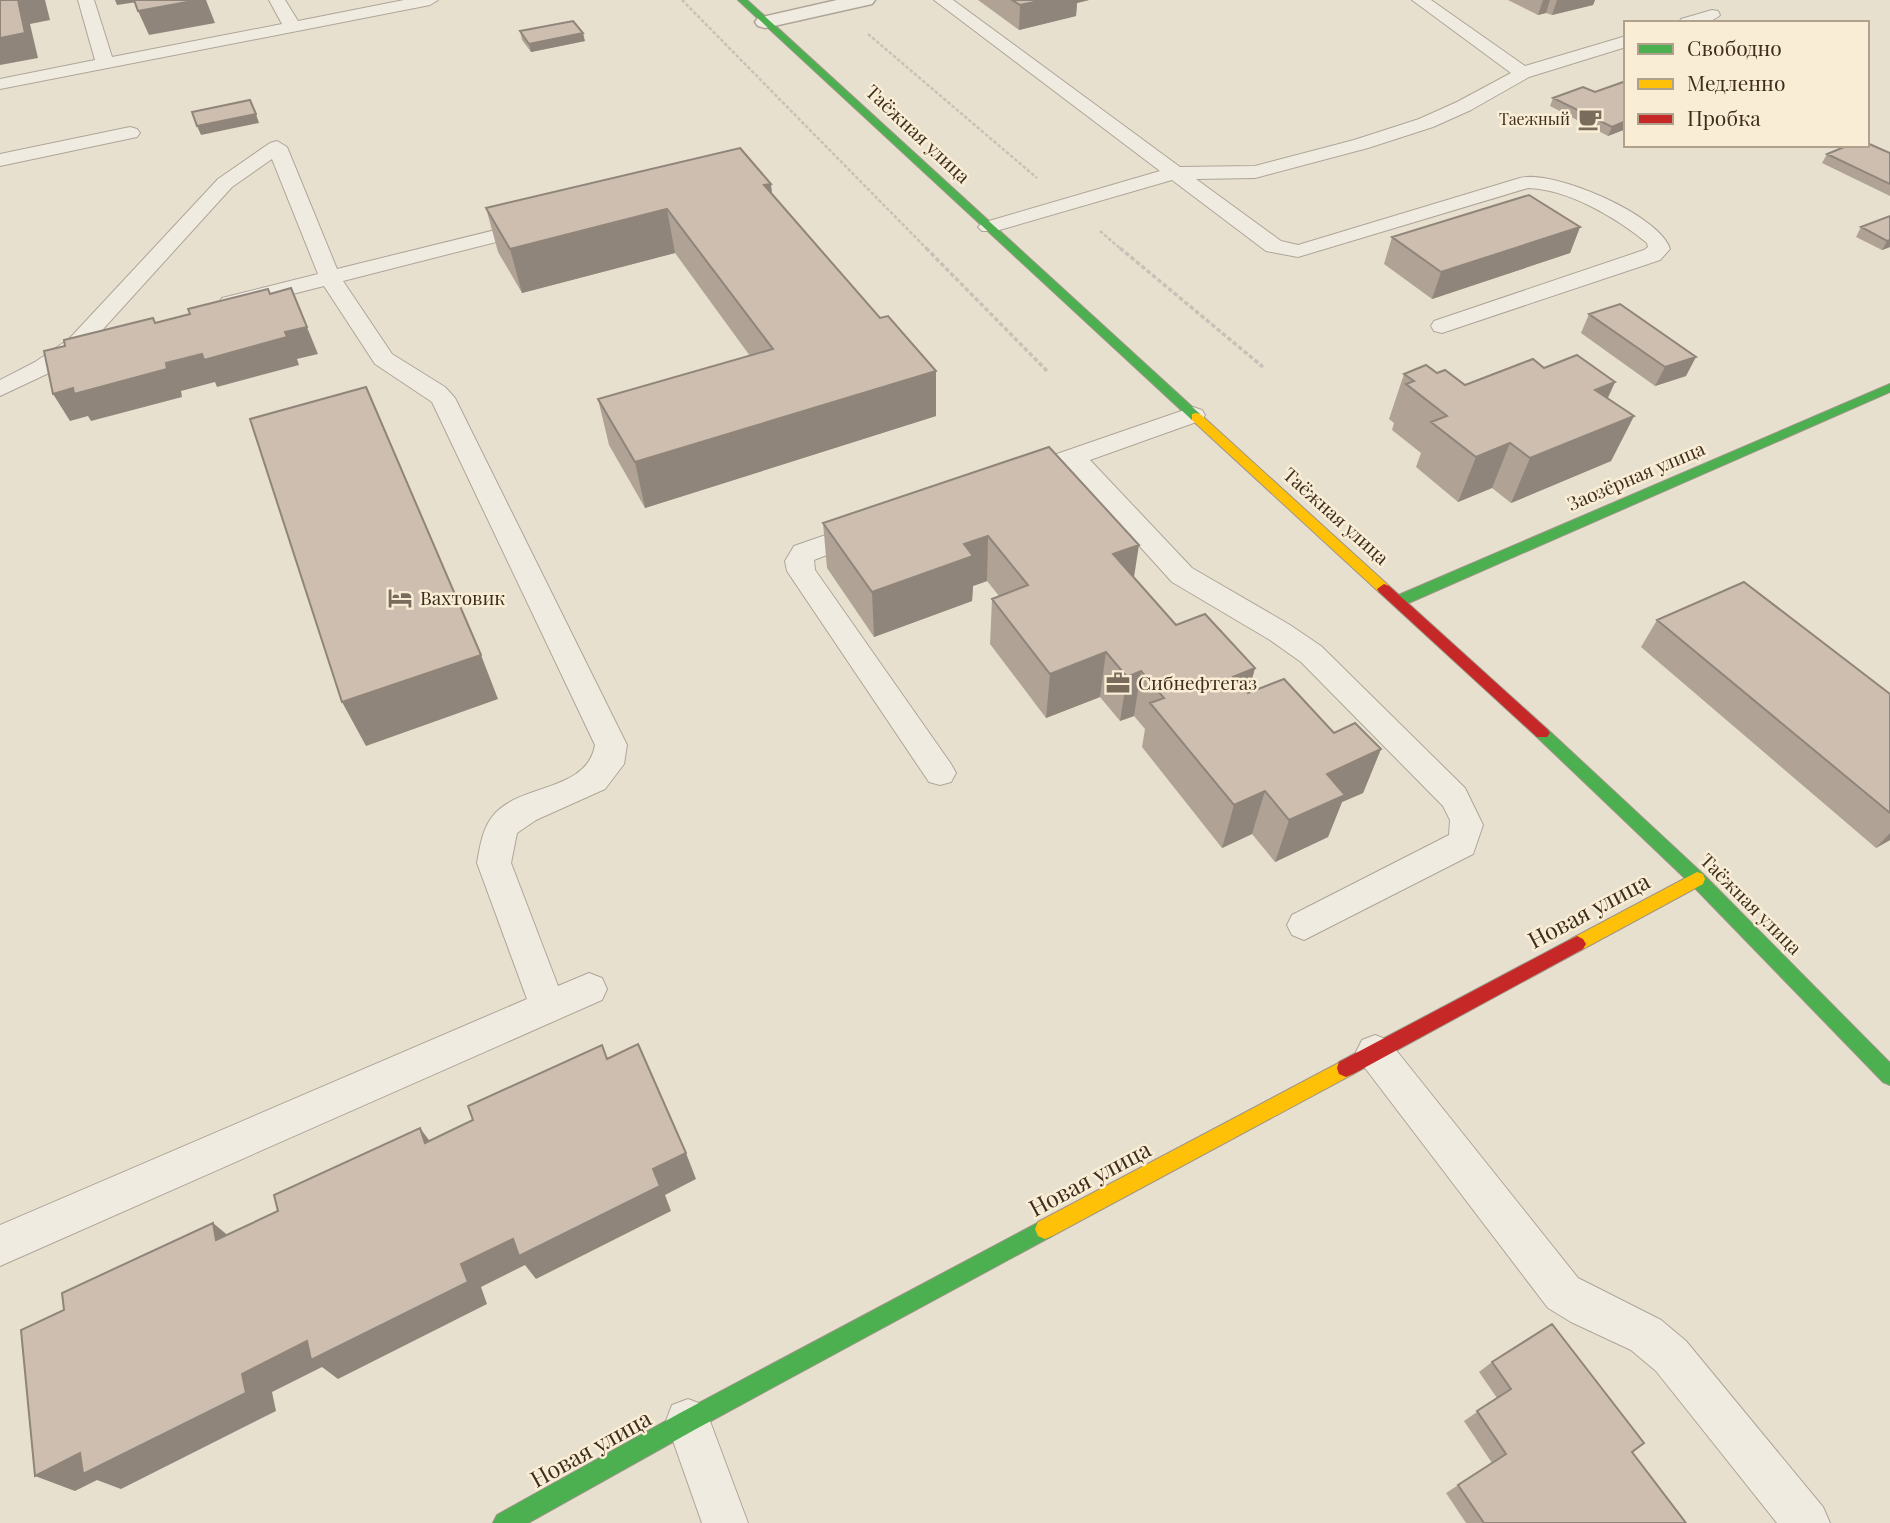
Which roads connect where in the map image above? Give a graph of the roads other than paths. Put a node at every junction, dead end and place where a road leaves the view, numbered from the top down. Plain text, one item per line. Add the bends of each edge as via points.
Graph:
1 (86, 0) edge
2 (277, 0) edge
3 (430, 0) edge
4 (742, 0) edge
5 (865, 0) edge
6 (942, 0) edge
7 (1420, 0) edge
8 (1712, 15) dead end
9 (1693, 21) edge
10 (765, 22) junction
11 (293, 27) junction
12 (1624, 42) edge
13 (105, 64) junction
14 (1523, 73) junction
15 (0, 84) edge
16 (130, 132) dead end
17 (0, 160) edge
18 (1173, 173) junction
19 (552, 222) edge
20 (989, 227) junction
21 (330, 278) junction
22 (210, 309) edge
23 (1442, 326) dead end
24 (117, 333) edge
25 (77, 344) junction
26 (1890, 388) edge
27 (0, 389) edge
28 (1192, 415) junction
29 (1073, 457) junction
30 (1034, 470) edge
31 (891, 522) edge
32 (1399, 601) junction
33 (940, 773) dead end
34 (1697, 879) junction
35 (1304, 925) dead end
36 (589, 989) dead end
37 (548, 1007) junction
38 (1375, 1052) junction
39 (1890, 1076) edge
40 (0, 1246) edge
41 (688, 1421) junction
42 (505, 1523) edge
43 (725, 1523) edge
44 (1807, 1523) edge

1 - 13 lane
2 - 11 lane
3 - 11 lane
4 - 10 street, Таёжная улица
5 - 10 street
6 - 18 lane
7 - 14 lane
8 - 9 lane
10 - 20 street, Таёжная улица
11 - 13 lane
12 - 14 lane
13 - 15 lane
14 - 18 lane via 1426,123 1280,168 1233,174
16 - 17 lane
18 - 20 lane
18 - 23 lane via 1286,250 1309,249 1540,181 1566,188 1657,241 1659,249 1652,255
19 - 21 lane
20 - 28 street, Таёжная улица
21 - 22 lane
21 - 25 lane via 277,147 225,183
21 - 37 lane via 383,359 443,398 611,745 608,764 594,780 525,810 505,824 496,841 494,863
24 - 25 lane
25 - 27 lane
26 - 32 street, Заозёрная улица
28 - 29 lane
28 - 32 street, Таёжная улица
29 - 30 lane
29 - 35 lane via 1182,575 1311,654 1454,797 1466,817 1468,831 1461,844
31 - 33 lane via 804,553 799,561 801,571
32 - 34 street, Таёжная улица
34 - 38 street, Новая улица
34 - 39 street, Таёжная улица
36 - 37 lane
37 - 40 lane
38 - 41 street, Новая улица
38 - 44 lane via 1563,1293 1646,1335 1671,1356
41 - 42 street, Новая улица
41 - 43 lane

